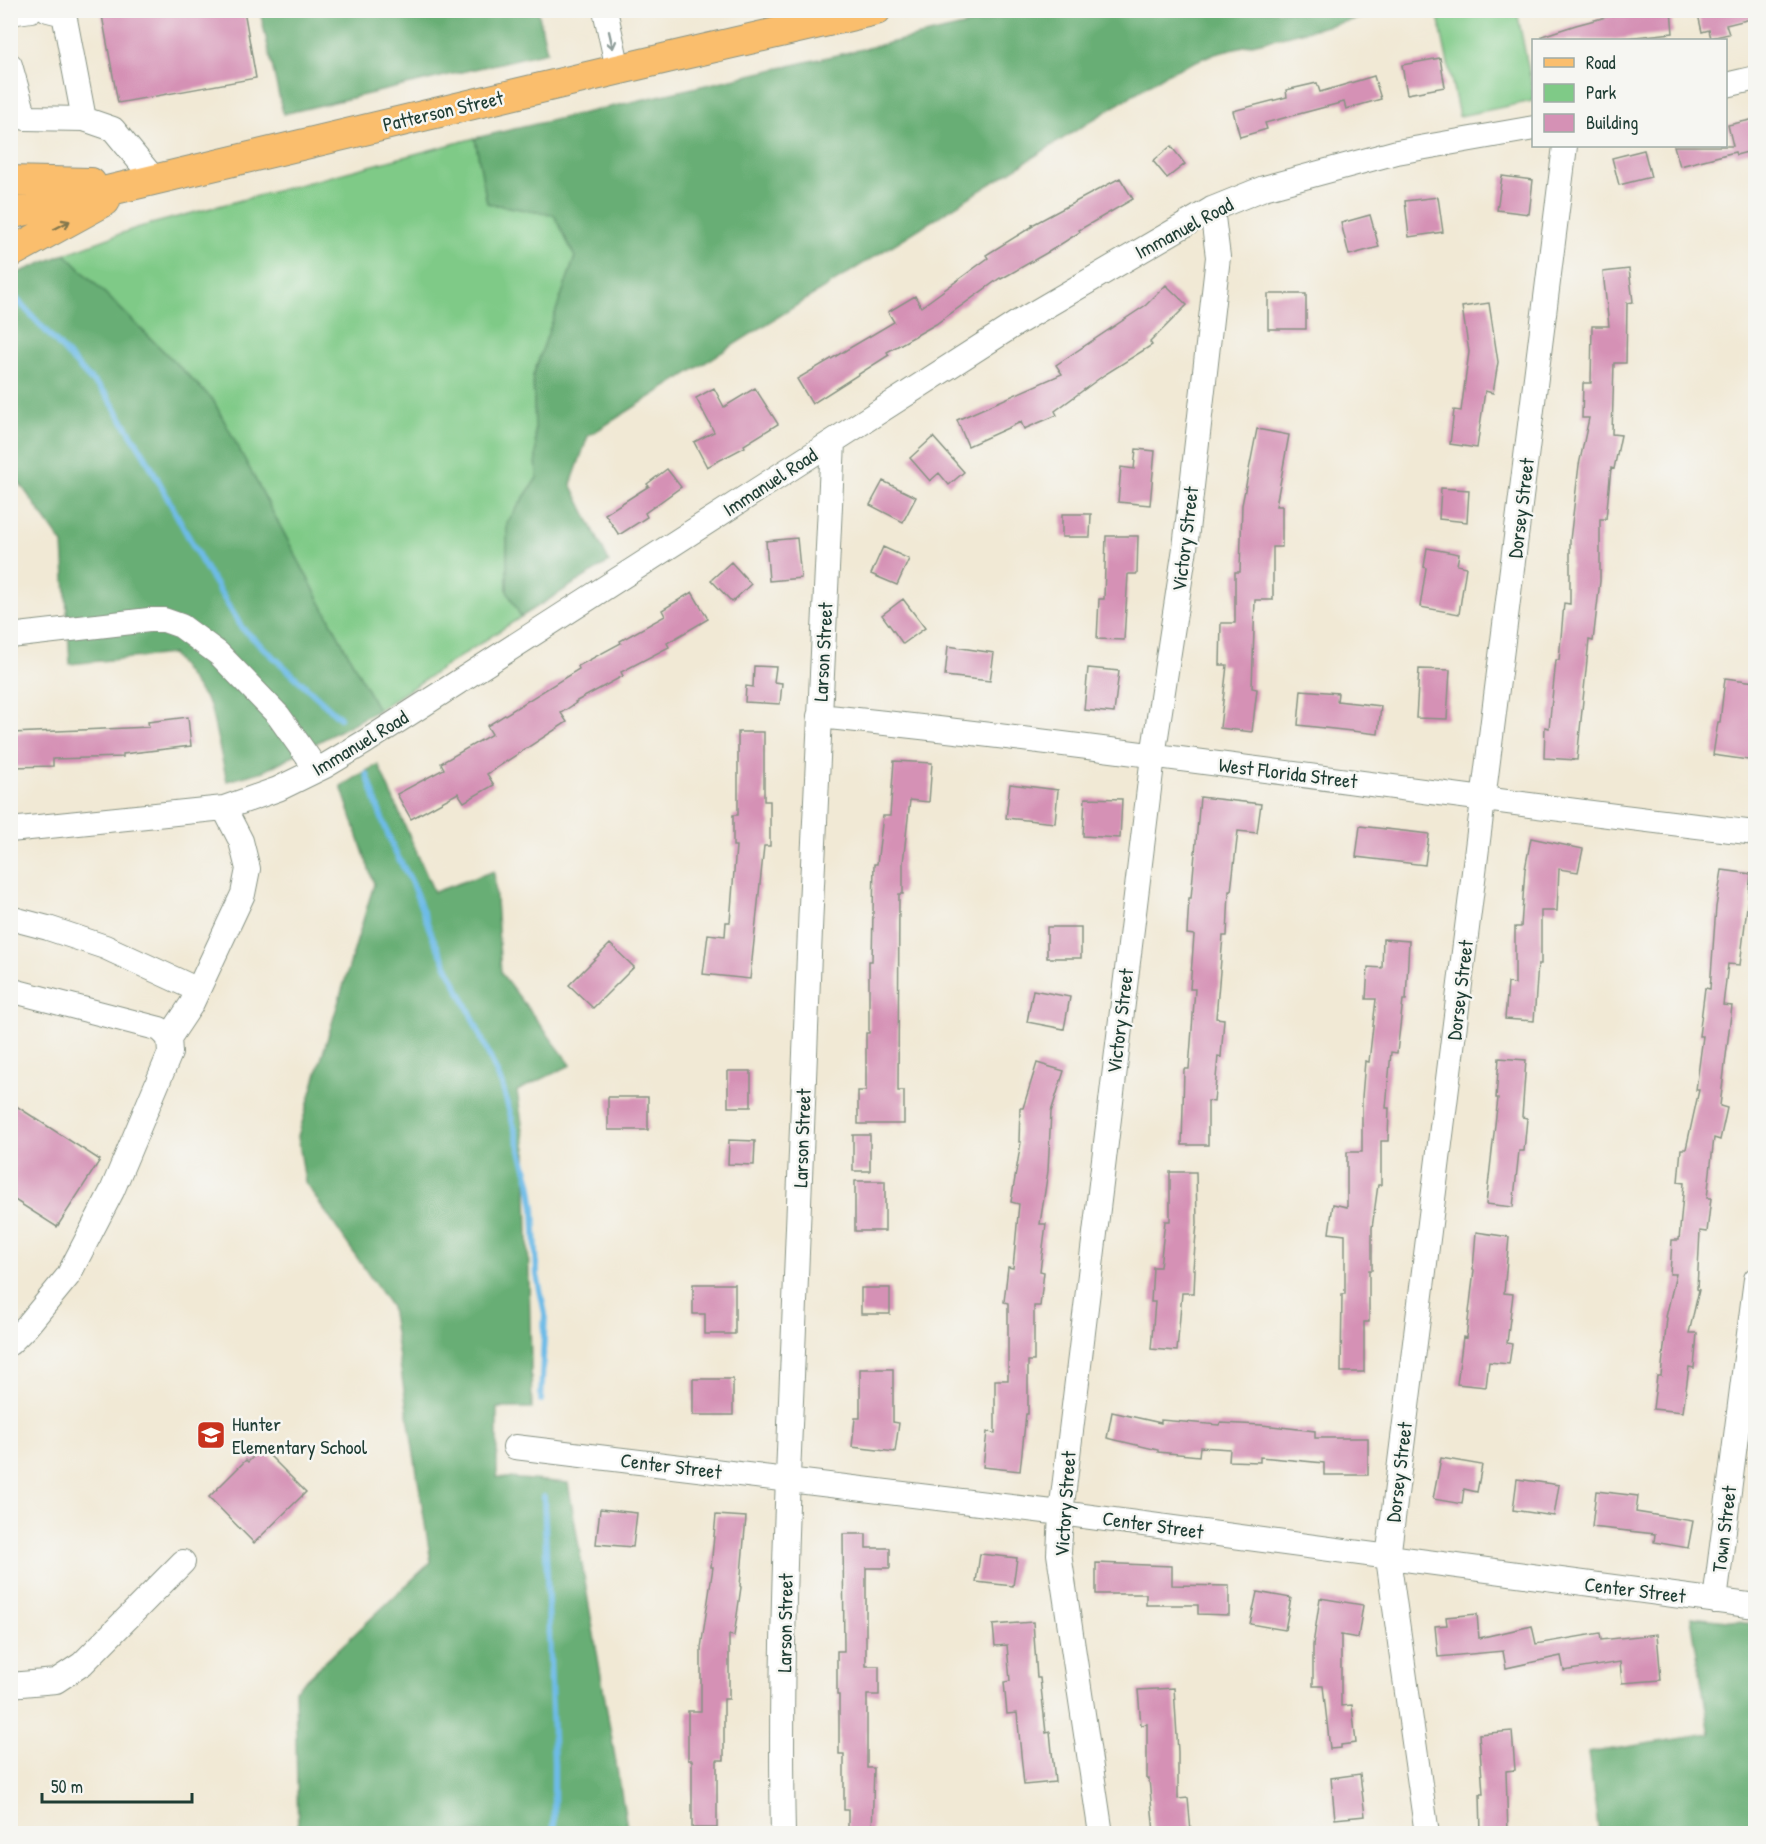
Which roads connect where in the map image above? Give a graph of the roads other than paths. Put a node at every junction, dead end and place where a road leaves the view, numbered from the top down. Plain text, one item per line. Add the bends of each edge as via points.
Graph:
1 (31, 10) edge
2 (48, 10) edge
3 (605, 10) edge
4 (876, 10) edge
5 (10, 13) edge
6 (10, 65) edge
7 (618, 69) junction
8 (1755, 78) edge
9 (1727, 85) edge
10 (84, 119) junction
11 (1532, 128) edge
12 (1565, 147) edge
13 (148, 180) junction
14 (10, 181) edge
15 (1212, 209) junction
16 (10, 214) edge
17 (10, 253) edge
18 (833, 442) junction
19 (10, 636) edge
20 (819, 716) junction
21 (1153, 756) junction
22 (317, 770) junction
23 (1485, 798) junction
24 (224, 808) junction
25 (10, 830) edge
26 (1755, 833) edge
27 (10, 918) edge
28 (10, 990) edge
29 (198, 990) junction
30 (169, 1038) junction
31 (1755, 1279) edge
32 (10, 1343) edge
33 (515, 1447) dead end
34 (788, 1479) junction
35 (1061, 1513) junction
36 (1388, 1558) junction
37 (183, 1562) dead end
38 (1714, 1601) junction
39 (1755, 1606) edge
40 (10, 1685) edge
41 (783, 1833) edge
42 (1101, 1833) edge
43 (1427, 1833) edge

1 - 5 street
2 - 10 street via 64,14
3 -> 7 street
4 - 7 main road, Patterson Street
6 - 10 street via 25,118
7 - 13 main road, Patterson Street
8 - 9 street
10 - 13 street via 113,129
11 - 15 street, Immanuel Road via 1397,152 1264,189
12 - 23 street, Dorsey Street
13 - 14 main road
13 - 16 main road, Patterson Street
17 -> 13 main road
15 - 18 street, Immanuel Road via 1017,323
15 - 21 street, Victory Street via 1218,257 1185,548
18 - 20 street, Larson Street
18 - 22 street, Immanuel Road
19 - 22 street via 149,620 181,626 219,654 278,715
20 - 21 street, West Florida Street via 970,731
20 - 34 street, Larson Street
21 - 23 street, West Florida Street
21 - 35 street, Victory Street
22 - 24 street, Immanuel Road
23 - 26 street, West Florida Street
23 - 36 street, Dorsey Street
24 - 25 street, Immanuel Road
24 - 29 street via 241,841 248,869 243,894
27 - 29 street via 105,947
28 - 30 street via 160,1029
29 - 30 street
30 - 32 street via 170,1053 112,1191 68,1276
31 - 38 street, Town Street
33 - 34 street, Center Street
34 - 35 street, Center Street
34 - 41 street, Larson Street via 781,1758
35 - 36 street, Center Street
35 - 42 street, Victory Street via 1059,1554
36 - 38 street, Center Street
36 - 43 street, Dorsey Street
37 - 40 street via 82,1664 56,1681
38 - 39 street, Center Street

